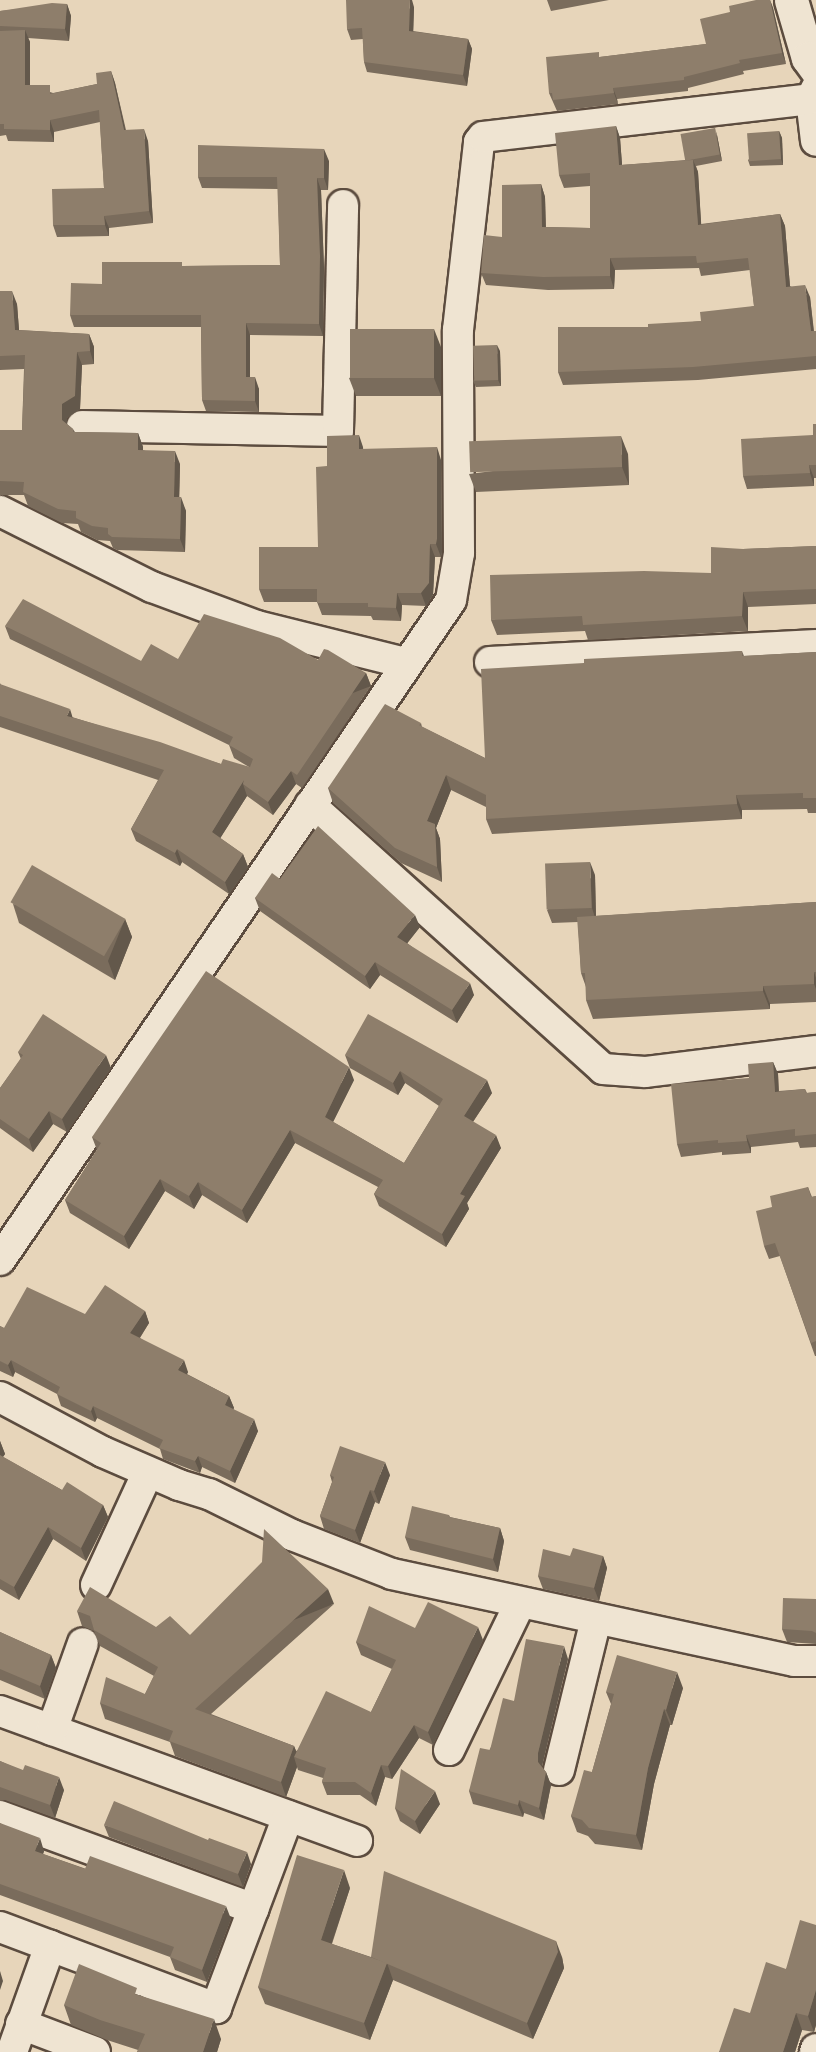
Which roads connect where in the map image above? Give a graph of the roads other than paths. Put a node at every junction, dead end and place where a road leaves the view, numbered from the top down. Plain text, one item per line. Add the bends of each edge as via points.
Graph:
1 (791, 0) edge
2 (814, 86) edge
3 (816, 141) edge
4 (343, 205) dead end
5 (82, 426) dead end
6 (0, 511) edge
7 (816, 645) edge
8 (490, 662) dead end
9 (405, 663) junction
10 (310, 804) junction
11 (816, 1051) edge
12 (0, 1260) edge
13 (0, 1397) edge
14 (148, 1472) junction
15 (96, 1585) dead end
16 (520, 1603) junction
17 (596, 1619) junction
18 (83, 1643) dead end
19 (816, 1661) edge
20 (0, 1711) edge
21 (52, 1730) junction
22 (449, 1750) dead end
23 (560, 1770) dead end
24 (0, 1816) edge
25 (288, 1816) junction
26 (357, 1841) dead end
27 (254, 1909) junction
28 (0, 1927) edge
29 (50, 1946) junction
30 (21, 2024) junction
31 (12, 2052) edge
32 (94, 2052) edge

1 - 2 street
2 - 3 street
2 - 9 street via 483,137 477,147 447,330 459,553 451,600
4 - 5 street via 353,330 338,431
6 - 9 street via 152,587 258,626
7 - 8 street
9 - 10 street
10 - 11 street via 603,1069 645,1072
10 - 12 street
13 - 14 street
14 - 15 street
14 - 16 street via 209,1494 292,1535 392,1574
16 - 17 street
16 - 22 street
17 - 19 street via 794,1661
17 - 23 street
18 - 21 street
20 - 21 street
21 - 25 street
24 - 27 street
25 - 26 street
25 - 27 street
27 - 29 street via 216,2008
28 - 29 street
29 - 30 street
30 - 31 street
30 - 32 street

